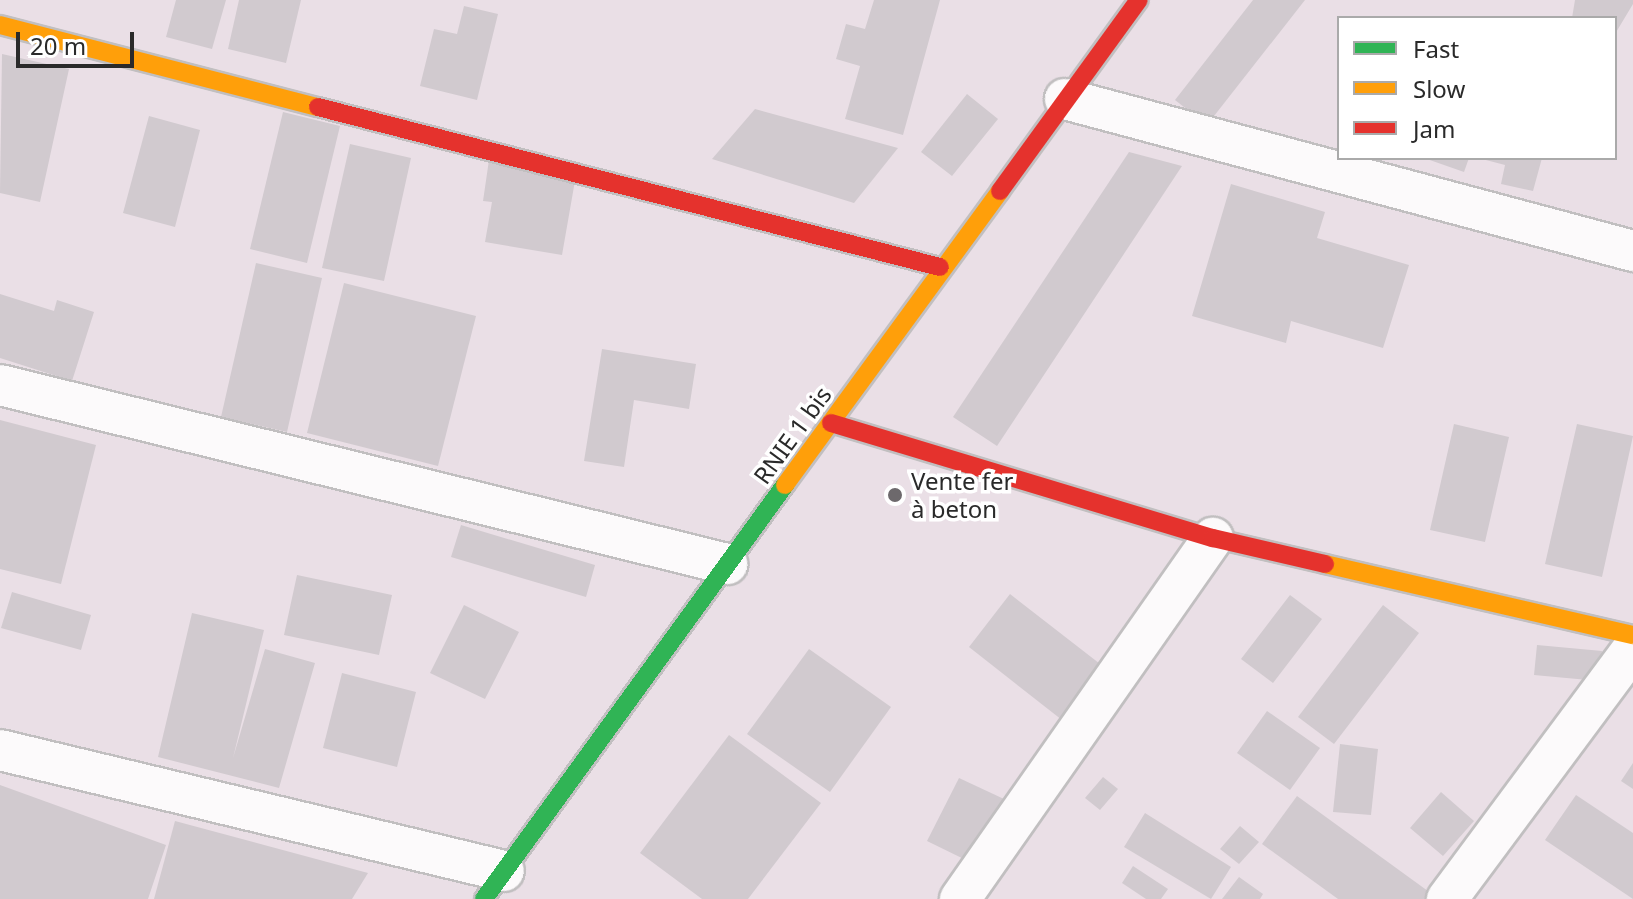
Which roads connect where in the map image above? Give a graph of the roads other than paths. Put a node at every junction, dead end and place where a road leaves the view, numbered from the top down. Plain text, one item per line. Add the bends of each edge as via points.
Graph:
1 (1139, 0) edge
2 (0, 25) edge
3 (1065, 99) junction
4 (1633, 251) edge
5 (940, 267) junction
6 (0, 385) edge
7 (831, 423) junction
8 (1213, 538) junction
9 (727, 564) junction
10 (1633, 635) edge
11 (1633, 649) edge
12 (0, 750) edge
13 (494, 885) edge
14 (960, 899) edge
15 (1447, 899) edge

1 - 3 street, RNIE 1 bis
2 - 5 street
3 - 4 street
3 - 5 street, RNIE 1 bis
5 - 7 street, RNIE 1 bis
6 - 9 street
7 - 8 street
7 - 9 street, RNIE 1 bis
8 - 10 street
8 - 14 street
9 - 13 street, RNIE 1 bis
11 - 15 street
12 - 13 street

